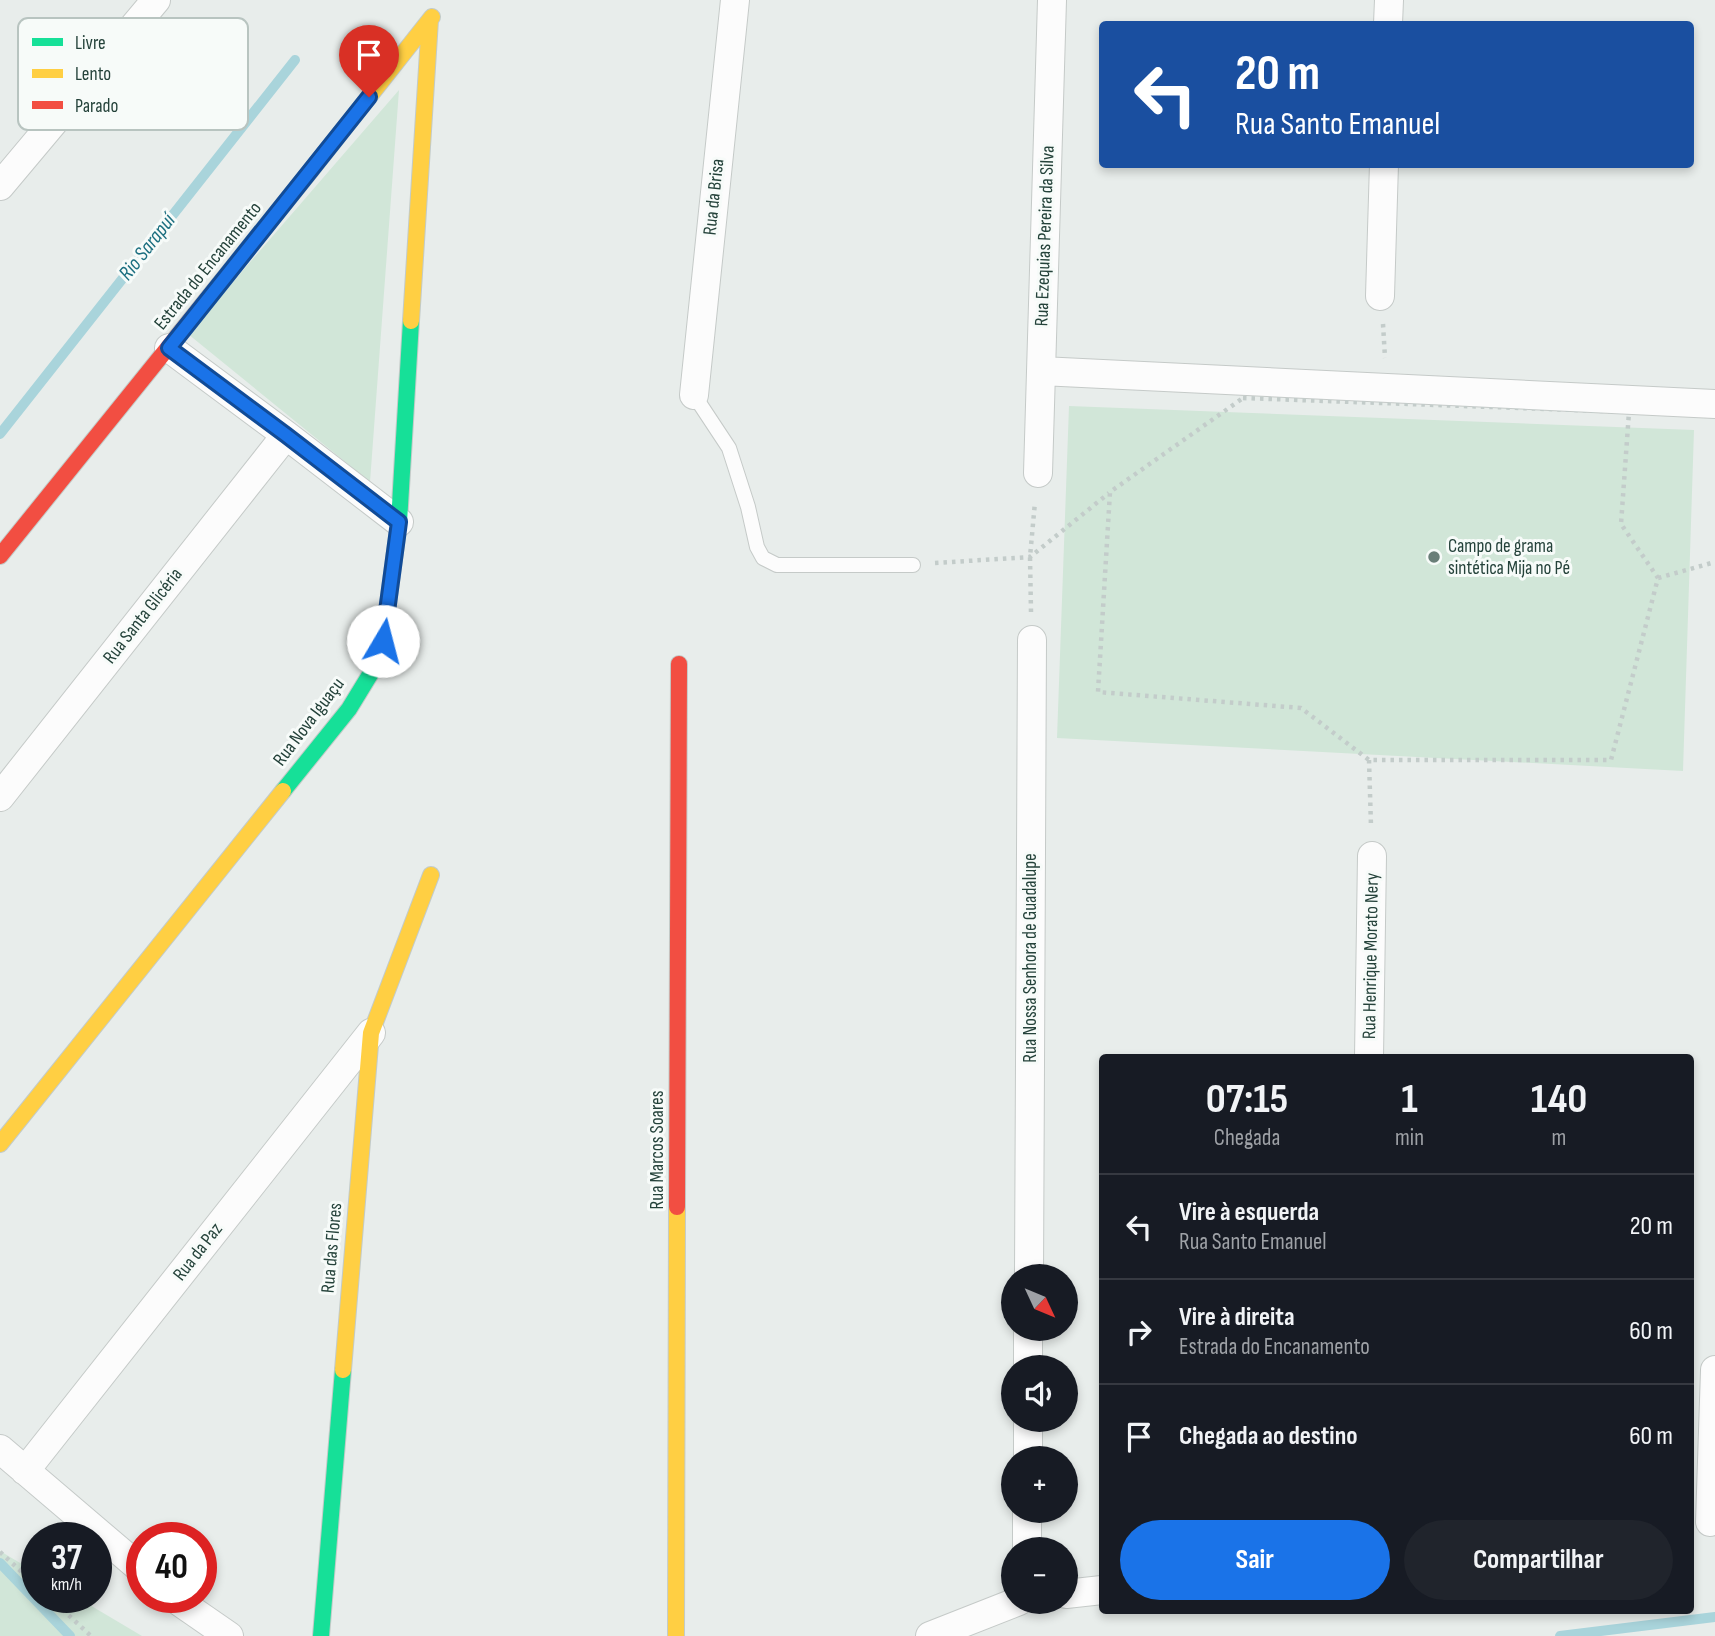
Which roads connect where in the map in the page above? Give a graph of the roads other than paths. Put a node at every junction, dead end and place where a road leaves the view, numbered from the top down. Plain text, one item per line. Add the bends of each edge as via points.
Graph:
1 (156, 0) edge
2 (445, 0) edge
3 (735, 0) edge
4 (1052, 0) edge
5 (1389, 0) edge
6 (139, 18) edge
7 (430, 20) junction
8 (1388, 21) edge
9 (37, 130) edge
10 (10, 159) edge
11 (1384, 168) edge
12 (0, 187) edge
13 (1380, 296) road end
14 (169, 348) junction
15 (1041, 372) junction
16 (694, 395) joint
17 (1715, 404) edge
18 (286, 435) junction
19 (1038, 473) road end
20 (399, 522) junction
21 (0, 556) edge
22 (913, 565) road end
23 (1032, 640) road end
24 (679, 664) dead end
25 (0, 797) edge
26 (1372, 856) road end
27 (431, 875) dead end
28 (371, 1033) junction
29 (1369, 1054) edge
30 (0, 1144) edge
31 (1028, 1264) edge
32 (1715, 1370) edge
33 (0, 1449) edge
34 (25, 1471) junction
35 (1705, 1523) edge
36 (126, 1556) edge
37 (1099, 1590) edge
38 (1078, 1593) edge
39 (1001, 1608) edge
40 (196, 1613) edge
41 (229, 1636) edge
42 (321, 1636) edge
43 (676, 1636) edge
44 (930, 1636) edge

1 - 6 street
2 - 7 street, Estrada do Encanamento
3 - 16 street, Rua da Brisa
4 - 15 street, Rua Ezequias Pereira da Silva
5 - 8 street
7 - 14 street, Estrada do Encanamento
7 - 20 street, Rua Nova Iguaçu
9 - 10 street
10 - 12 street
11 - 13 street
14 - 18 street
14 - 21 street, Estrada do Encanamento
15 - 17 street via 1388,396
15 - 19 street, Rua Ezequias Pereira da Silva
16 - 22 lane via 729,448 763,558 777,565
18 - 20 street
18 - 25 street, Rua Santa Glicéria
20 - 30 street, Rua Nova Iguaçu via 383,641 371,673 349,709
23 - 31 street, Rua Nossa Senhora de Guadalupe
24 - 43 street, Rua Marcos Soares
26 - 29 street, Rua Henrique Morato Nery
27 - 28 street, Rua das Flores
28 - 34 street, Rua da Paz
28 - 42 street, Rua das Flores
32 - 35 street
33 - 34 street
34 - 36 street
37 - 38 street
39 - 44 street
40 - 41 street

